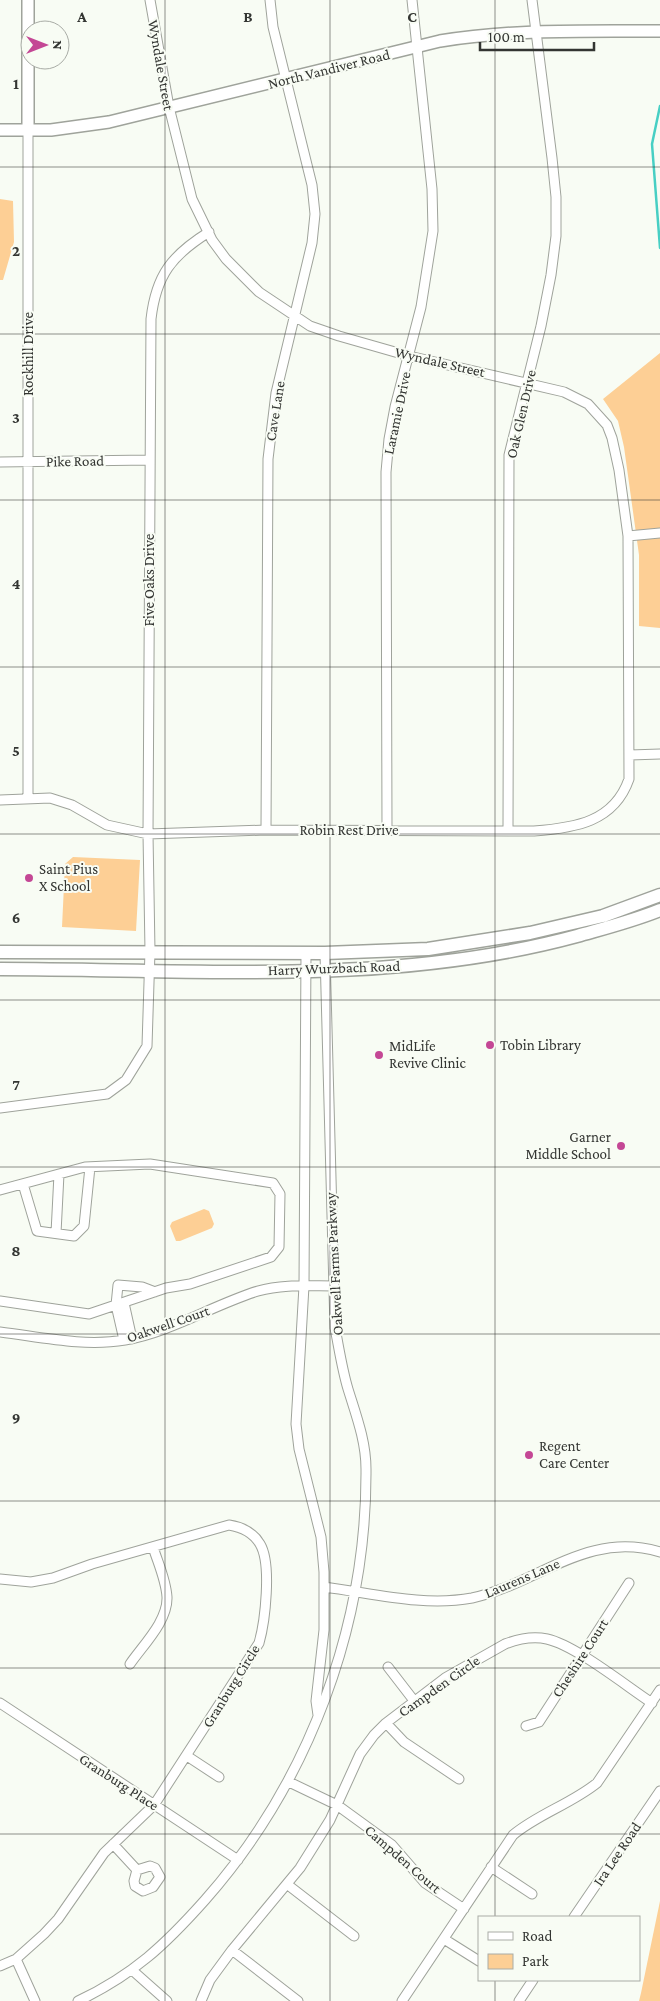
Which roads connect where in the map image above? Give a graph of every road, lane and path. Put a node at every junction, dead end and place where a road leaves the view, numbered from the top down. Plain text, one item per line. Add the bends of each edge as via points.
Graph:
1 (28, 0) edge
2 (150, 0) edge
3 (270, 0) edge
4 (412, 0) edge
5 (532, 0) edge
6 (534, 30) junction
7 (658, 31) edge
8 (417, 47) junction
9 (286, 80) junction
10 (168, 107) junction
11 (0, 130) edge
12 (28, 130) junction
13 (209, 232) junction
14 (295, 317) junction
15 (410, 356) junction
16 (528, 383) junction
17 (150, 460) junction
18 (0, 462) edge
19 (28, 462) junction
20 (660, 533) edge
21 (628, 536) junction
22 (660, 754) edge
23 (630, 755) junction
24 (28, 799) junction
25 (0, 800) edge
26 (266, 830) junction
27 (387, 830) junction
28 (508, 831) junction
29 (148, 834) junction
30 (660, 895) edge
31 (660, 910) edge
32 (572, 930) junction
33 (455, 946) junction
34 (428, 949) junction
35 (150, 951) junction
36 (0, 952) edge
37 (306, 953) junction
38 (325, 953) junction
39 (458, 960) junction
40 (430, 964) junction
41 (0, 969) edge
42 (150, 971) junction
43 (306, 971) junction
44 (325, 971) junction
45 (0, 1108) edge
46 (90, 1167) junction
47 (59, 1174) junction
48 (23, 1184) junction
49 (0, 1190) edge
50 (56, 1233) junction
51 (304, 1286) junction
52 (333, 1286) junction
53 (155, 1292) junction
54 (0, 1302) edge
55 (120, 1304) junction
56 (0, 1332) edge
57 (128, 1339) junction
58 (153, 1547) junction
59 (660, 1552) edge
60 (0, 1579) edge
61 (629, 1583) dead end
62 (324, 1586) junction
63 (356, 1591) junction
64 (581, 1656) junction
65 (322, 1658) junction
66 (339, 1661) junction
67 (130, 1664) dead end
68 (388, 1668) dead end
69 (660, 1690) edge
70 (415, 1702) junction
71 (0, 1703) edge
72 (652, 1703) junction
73 (318, 1715) junction
74 (386, 1724) junction
75 (526, 1726) dead end
76 (187, 1756) junction
77 (219, 1777) dead end
78 (459, 1780) dead end
79 (289, 1782) junction
80 (660, 1791) edge
81 (336, 1804) junction
82 (154, 1805) junction
83 (113, 1844) junction
84 (238, 1860) junction
85 (491, 1867) junction
86 (137, 1870) dead end
87 (288, 1885) junction
88 (532, 1894) dead end
89 (464, 1909) junction
90 (575, 1916) edge
91 (354, 1936) dead end
92 (444, 1939) junction
93 (232, 1950) junction
94 (16, 1959) junction
95 (478, 1961) edge
96 (0, 1966) edge
97 (132, 1970) junction
98 (532, 1981) edge
99 (35, 2001) edge
100 (78, 2001) edge
101 (167, 2001) edge
102 (202, 2001) edge
103 (298, 2001) edge
104 (402, 2001) edge
105 (519, 2001) edge

1 - 12 street, Rockhill Drive
2 - 10 street, Wyndale Street
3 - 9 street, Cave Lane
4 - 8 street, Laramie Drive
5 - 6 street, Oak Glen Drive
6 - 7 street, North Vandiver Road
6 - 8 street, North Vandiver Road via 470,36
6 - 16 street, Oak Glen Drive via 552,158 556,236
8 - 9 street, North Vandiver Road
8 - 15 street, Laramie Drive via 432,189 433,231
9 - 10 street, North Vandiver Road
9 - 14 street, Cave Lane via 312,185 315,214 312,243
10 - 12 street, North Vandiver Road via 109,122
10 - 13 street, Wyndale Street via 187,184
11 - 12 street, North Vandiver Road
12 - 19 street, Rockhill Drive
13 - 14 street, Wyndale Street via 242,277
13 - 17 street, Five Oaks Drive via 174,258 155,292 151,319
14 - 15 street, Wyndale Street via 339,336
14 - 26 street, Cave Lane via 276,393 268,459
15 - 16 street, Wyndale Street
15 - 27 street, Laramie Drive via 395,407 386,472
16 - 21 street, Wyndale Street via 576,397 588,404 607,425 616,453
16 - 28 street, Oak Glen Drive via 509,455
17 - 19 street, Pike Road
17 - 29 street, Five Oaks Drive
18 - 19 street, Pike Road
19 - 24 street, Rockhill Drive
20 - 21 street
21 - 23 street, Wyndale Street
22 - 23 street
23 - 28 street, Robin Rest Drive via 626,787 616,804 602,815 585,823 550,830
24 - 25 street, Robin Rest Drive
24 - 29 street, Robin Rest Drive via 62,801 107,825
26 - 27 street, Robin Rest Drive
26 - 29 street, Robin Rest Drive
27 - 28 street, Robin Rest Drive
29 - 35 street, Five Oaks Drive
30 - 32 main road, Harry Wurzbach Road
31 - 32 main road, Harry Wurzbach Road via 639,918
32 - 33 main road, Harry Wurzbach Road
32 - 39 main road, Harry Wurzbach Road via 524,949
33 - 34 main road, Harry Wurzbach Road
33 - 39 street
34 - 38 main road, Harry Wurzbach Road
34 - 40 street
35 - 36 main road, Harry Wurzbach Road
35 - 37 main road, Harry Wurzbach Road
35 - 42 street, Five Oaks Drive
37 - 38 main road, Harry Wurzbach Road
37 - 43 street, Oakwell Farms Parkway
38 - 44 street, Oakwell Farms Parkway
39 - 40 main road, Harry Wurzbach Road
40 - 44 main road, Harry Wurzbach Road
41 - 42 main road, Harry Wurzbach Road
42 - 43 main road, Harry Wurzbach Road
42 - 45 street, Five Oaks Drive via 147,1046 126,1080 114,1091 97,1097
43 - 44 main road, Harry Wurzbach Road
43 - 51 street, Oakwell Farms Parkway
44 - 52 street, Oakwell Farms Parkway
46 - 47 street
46 - 50 street via 84,1226 74,1236
46 - 53 street via 150,1164 273,1183 280,1194 278,1247 271,1257
47 - 48 street
47 - 50 street
48 - 49 street
48 - 50 street via 37,1231
51 - 52 street, Oakwell Court
51 - 57 street, Oakwell Court via 259,1291
51 - 62 street, Oakwell Farms Parkway via 296,1424 321,1537
52 - 63 street, Oakwell Farms Parkway via 335,1328 362,1433 366,1467 364,1528
53 - 55 street
53 - 55 street via 118,1285
54 - 55 street via 88,1314
55 - 57 street
56 - 57 street, Oakwell Court via 83,1342
58 - 60 street, Granburg Circle via 42,1581
58 - 67 street via 165,1589 166,1608
58 - 76 street, Granburg Circle via 213,1527 229,1525 251,1533 265,1556 266,1590 259,1643
59 - 63 street, Laurens Lane via 633,1547 588,1552 489,1593 454,1600 417,1600
61 - 64 street, Cheshire Court
62 - 63 street, Laurens Lane
62 - 65 street, Oakwell Farms Parkway
63 - 66 street, Oakwell Farms Parkway
64 - 70 street, Campden Circle via 548,1639 515,1640 469,1663
64 - 72 street, Campden Circle
64 - 75 street, Cheshire Court via 539,1722
65 - 66 street
65 - 73 street, Oakwell Farms Parkway via 316,1701
66 - 73 street, Oakwell Farms Parkway
68 - 70 street
69 - 72 street
70 - 74 street, Campden Circle
71 - 82 street, Granburg Place
72 - 85 street via 597,1783 525,1825 504,1846
73 - 79 street, Oakwell Farms Parkway
74 - 78 street via 404,1742
74 - 81 street, Campden Circle via 360,1754
76 - 77 street
76 - 82 street, Granburg Circle
79 - 81 street, Campden Court
79 - 84 street, Oakwell Farms Parkway
80 - 90 street, Ira Lee Road
81 - 87 street, Campden Circle via 330,1820
81 - 89 street, Campden Court via 392,1845 425,1883
82 - 83 street, Granburg Circle
82 - 84 street, Granburg Place
83 - 86 street
83 - 94 street, Granburg Circle via 58,1919
84 - 97 street, Oakwell Farms Parkway via 180,1929
85 - 88 street
85 - 89 street
87 - 91 street
87 - 93 street, Campden Circle
89 - 92 street
92 - 95 street
92 - 104 street
93 - 102 street, Campden Circle via 210,1980
93 - 103 street
94 - 96 street, Granburg Circle
94 - 99 street
97 - 100 street, Oakwell Farms Parkway via 118,1981
97 - 101 street
98 - 105 street

